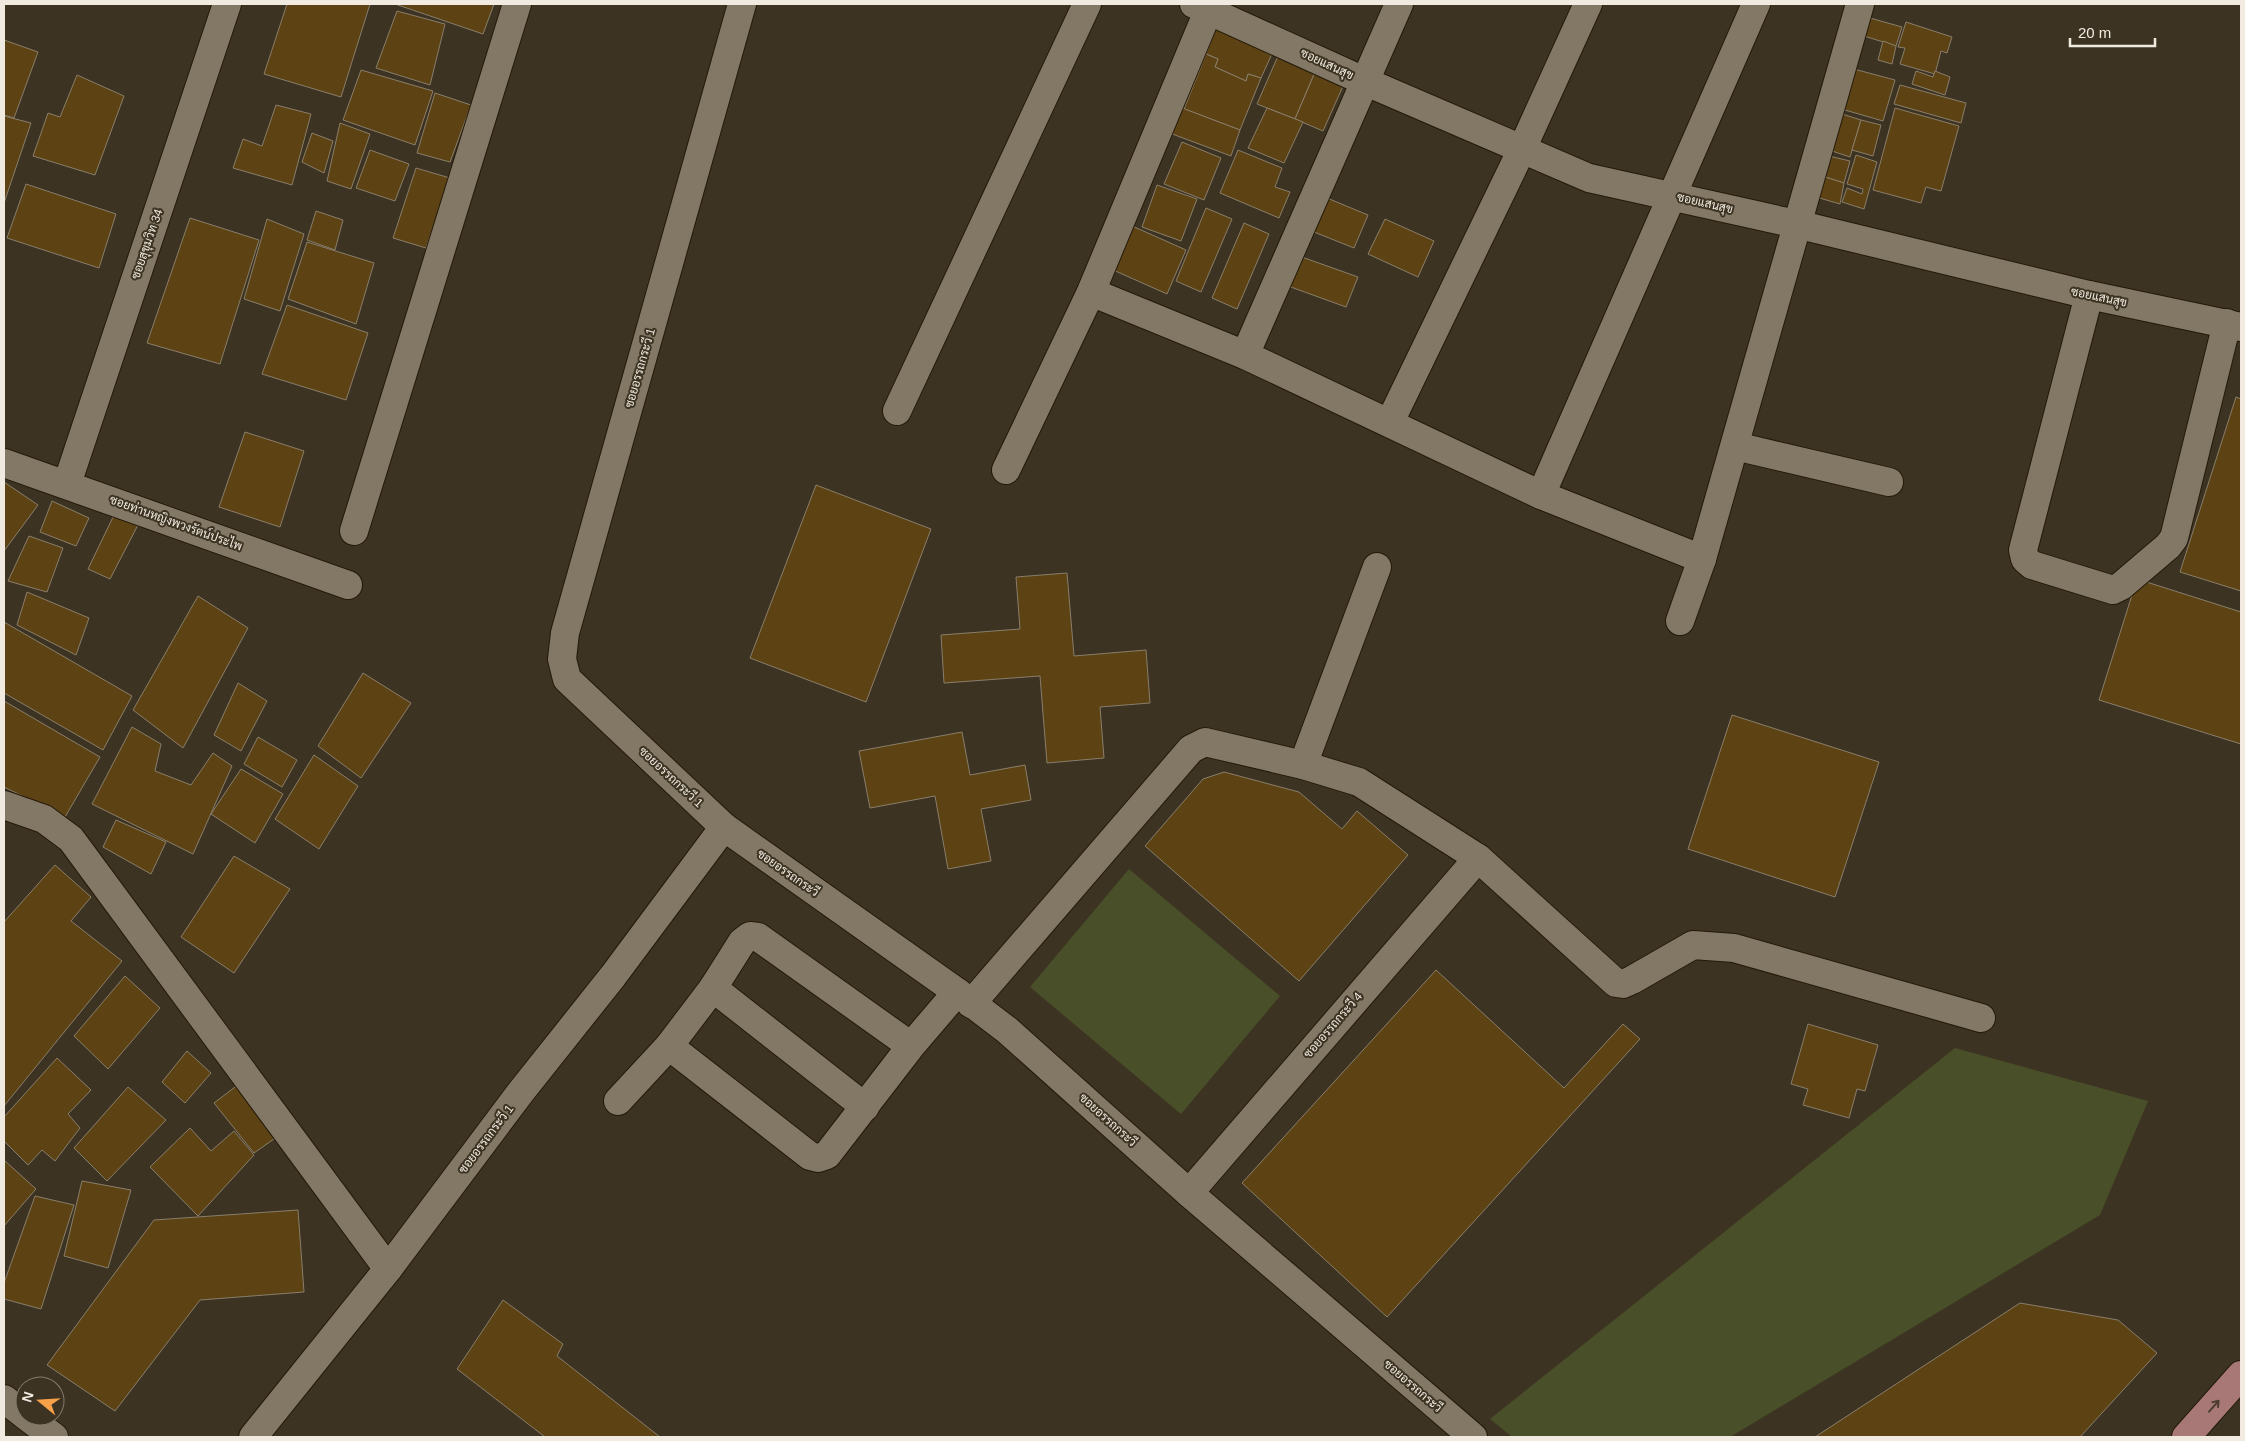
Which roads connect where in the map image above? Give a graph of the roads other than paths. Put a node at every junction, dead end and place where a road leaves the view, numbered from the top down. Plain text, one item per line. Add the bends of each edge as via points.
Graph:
1 (227, 4) edge
2 (518, 4) edge
3 (742, 4) edge
4 (1087, 4) edge
5 (1399, 4) edge
6 (1588, 4) edge
7 (1756, 4) edge
8 (1860, 4) edge
9 (1205, 6) edge
10 (1364, 81) junction
11 (1522, 149) junction
12 (1671, 196) junction
13 (1796, 224) junction
14 (1091, 292) junction
15 (2089, 295) junction
16 (2234, 325) edge
17 (1245, 355) junction
18 (897, 411) dead end
19 (1390, 422) junction
20 (1735, 446) junction
21 (4, 463) edge
22 (1006, 470) dead end
23 (1889, 482) dead end
24 (67, 484) junction
25 (1540, 495) junction
26 (354, 531) dead end
27 (1702, 559) junction
28 (1377, 567) dead end
29 (348, 585) dead end
30 (1680, 621) dead end
31 (1303, 765) junction
32 (4, 805) edge
33 (724, 827) junction
34 (1478, 858) junction
35 (713, 988) junction
36 (964, 998) junction
37 (1981, 1018) dead end
38 (669, 1046) junction
39 (911, 1046) junction
40 (618, 1101) dead end
41 (865, 1107) junction
42 (1189, 1193) junction
43 (388, 1268) junction
44 (2241, 1375) edge
45 (4, 1399) edge
46 (15, 1408) edge
47 (39, 1426) edge
48 (54, 1437) edge
49 (253, 1437) edge
50 (1473, 1437) edge
51 (2186, 1437) edge

1 - 24 street, ซอยสุขุมวิท 34
2 - 26 street
3 - 33 street, ซอยอรรถกระวี 1 via 565,633 562,659 566,679
4 - 18 street
5 - 10 street
6 - 11 street
7 - 12 street
8 - 13 street
9 - 10 street, ซอยแสนสุข
9 - 14 street
10 - 11 street, ซอยแสนสุข
10 - 17 street
11 - 12 street, ซอยแสนสุข via 1589,178
11 - 19 street
12 - 13 street, ซอยแสนสุข
12 - 25 street
13 - 15 street, ซอยแสนสุข
13 - 20 street
14 - 17 street
14 - 22 street
15 - 16 street, ซอยแสนสุข
15 - 16 street via 2023,550 2024,560 2032,565 2113,590 2174,538
17 - 19 street
19 - 25 street
20 - 23 street
20 - 27 street
21 - 24 street, ซอยท่านหญิงพวงรัตน์ประไพ
24 - 29 street, ซอยท่านหญิงพวงรัตน์ประไพ
25 - 27 street
27 - 30 street
28 - 31 street
31 - 34 street via 1359,782
31 - 36 street via 1205,742 1191,749
32 - 43 street via 44,819 70,838
33 - 36 street, ซอยอรรถกระวี
33 - 43 street, ซอยอรรถกระวี 1
34 - 37 street via 1616,983 1623,984 1693,945 1707,944 1734,948
34 - 42 street, ซอยอรรถกระวี 4
35 - 38 street
35 - 39 street via 742,942 750,936 758,937
35 - 41 street
36 - 39 street
36 - 42 street, ซอยอรรถกระวี via 1007,1030
38 - 40 street
38 - 41 street via 814,1157 827,1155
39 - 41 street
42 - 50 street, ซอยอรรถกระวี
43 - 49 street, ซอยอรรถกระวี 1
51 -> 44 main road
45 - 46 street
47 - 48 street

